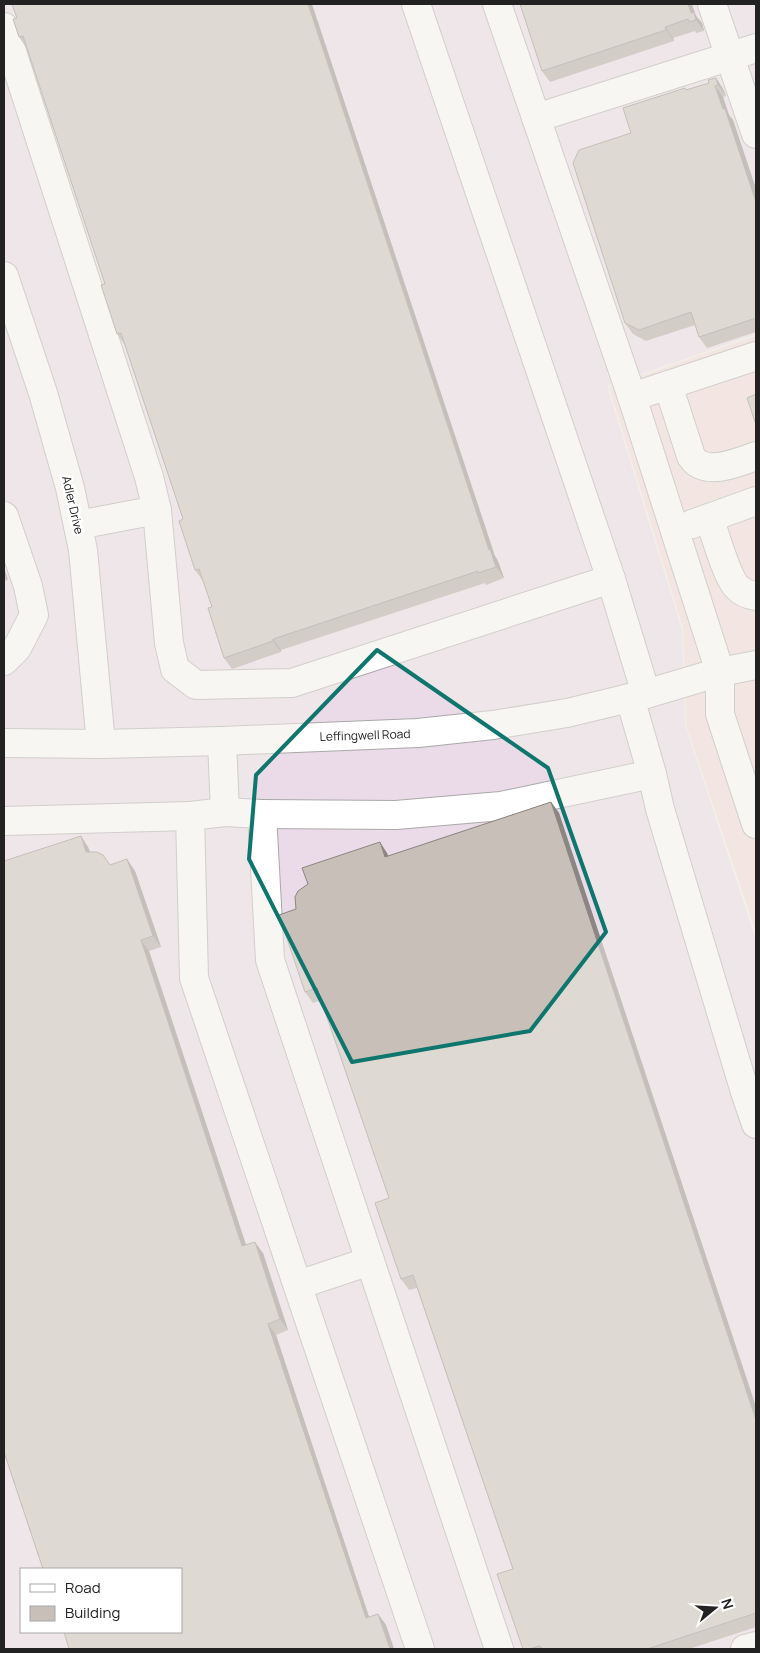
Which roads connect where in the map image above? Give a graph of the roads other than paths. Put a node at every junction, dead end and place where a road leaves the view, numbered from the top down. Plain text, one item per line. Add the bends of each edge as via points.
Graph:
1 (416, 4) edge
2 (497, 4) edge
3 (712, 4) edge
4 (4, 26) edge
5 (756, 48) edge
6 (730, 56) junction
7 (536, 118) junction
8 (756, 134) edge
9 (4, 276) edge
10 (756, 356) edge
11 (668, 385) junction
12 (632, 397) junction
13 (756, 456) edge
14 (756, 501) edge
15 (157, 510) junction
16 (4, 516) edge
17 (709, 518) junction
18 (78, 525) junction
19 (675, 530) junction
20 (611, 579) junction
21 (756, 596) edge
22 (756, 655) edge
23 (4, 661) edge
24 (756, 665) edge
25 (720, 672) junction
26 (638, 696) junction
27 (222, 741) junction
28 (4, 743) edge
29 (101, 744) junction
30 (652, 774) junction
31 (224, 812) junction
32 (262, 814) junction
33 (190, 816) junction
34 (4, 821) edge
35 (756, 824) edge
36 (756, 1124) edge
37 (370, 1262) junction
38 (298, 1286) junction
39 (756, 1646) edge
40 (420, 1649) edge
41 (499, 1649) edge
42 (745, 1649) edge

1 - 20 street
2 - 7 street
3 - 6 street
4 - 15 street
5 - 6 street
6 - 7 street
6 - 8 street
7 - 12 street
9 - 18 street, Adler Drive via 43,393
10 - 11 street
11 - 12 street
11 - 13 street via 691,456 698,464 725,466
12 - 19 street
14 - 17 street
15 - 18 street
15 - 20 street via 169,643 175,669 196,686 292,683
16 - 23 street via 28,586 34,615 17,648
17 - 19 street
17 - 21 street via 731,578 738,588
18 - 29 street, Adler Drive
19 - 25 street
20 - 26 street
22 - 25 street, Leffingwell Road
24 - 25 street, Leffingwell Road
25 - 26 street, Leffingwell Road
25 - 35 street via 720,714
26 - 27 street, Leffingwell Road via 568,713 484,726 418,733
26 - 30 street
27 - 29 street, Leffingwell Road
27 - 31 street
28 - 29 street, Leffingwell Road
30 - 32 street via 501,806 396,815
30 - 36 street
31 - 32 street
31 - 33 street
32 - 37 street via 270,960
33 - 34 street
33 - 38 street via 194,978
37 - 38 street
37 - 41 street
38 - 40 street
39 - 42 street

